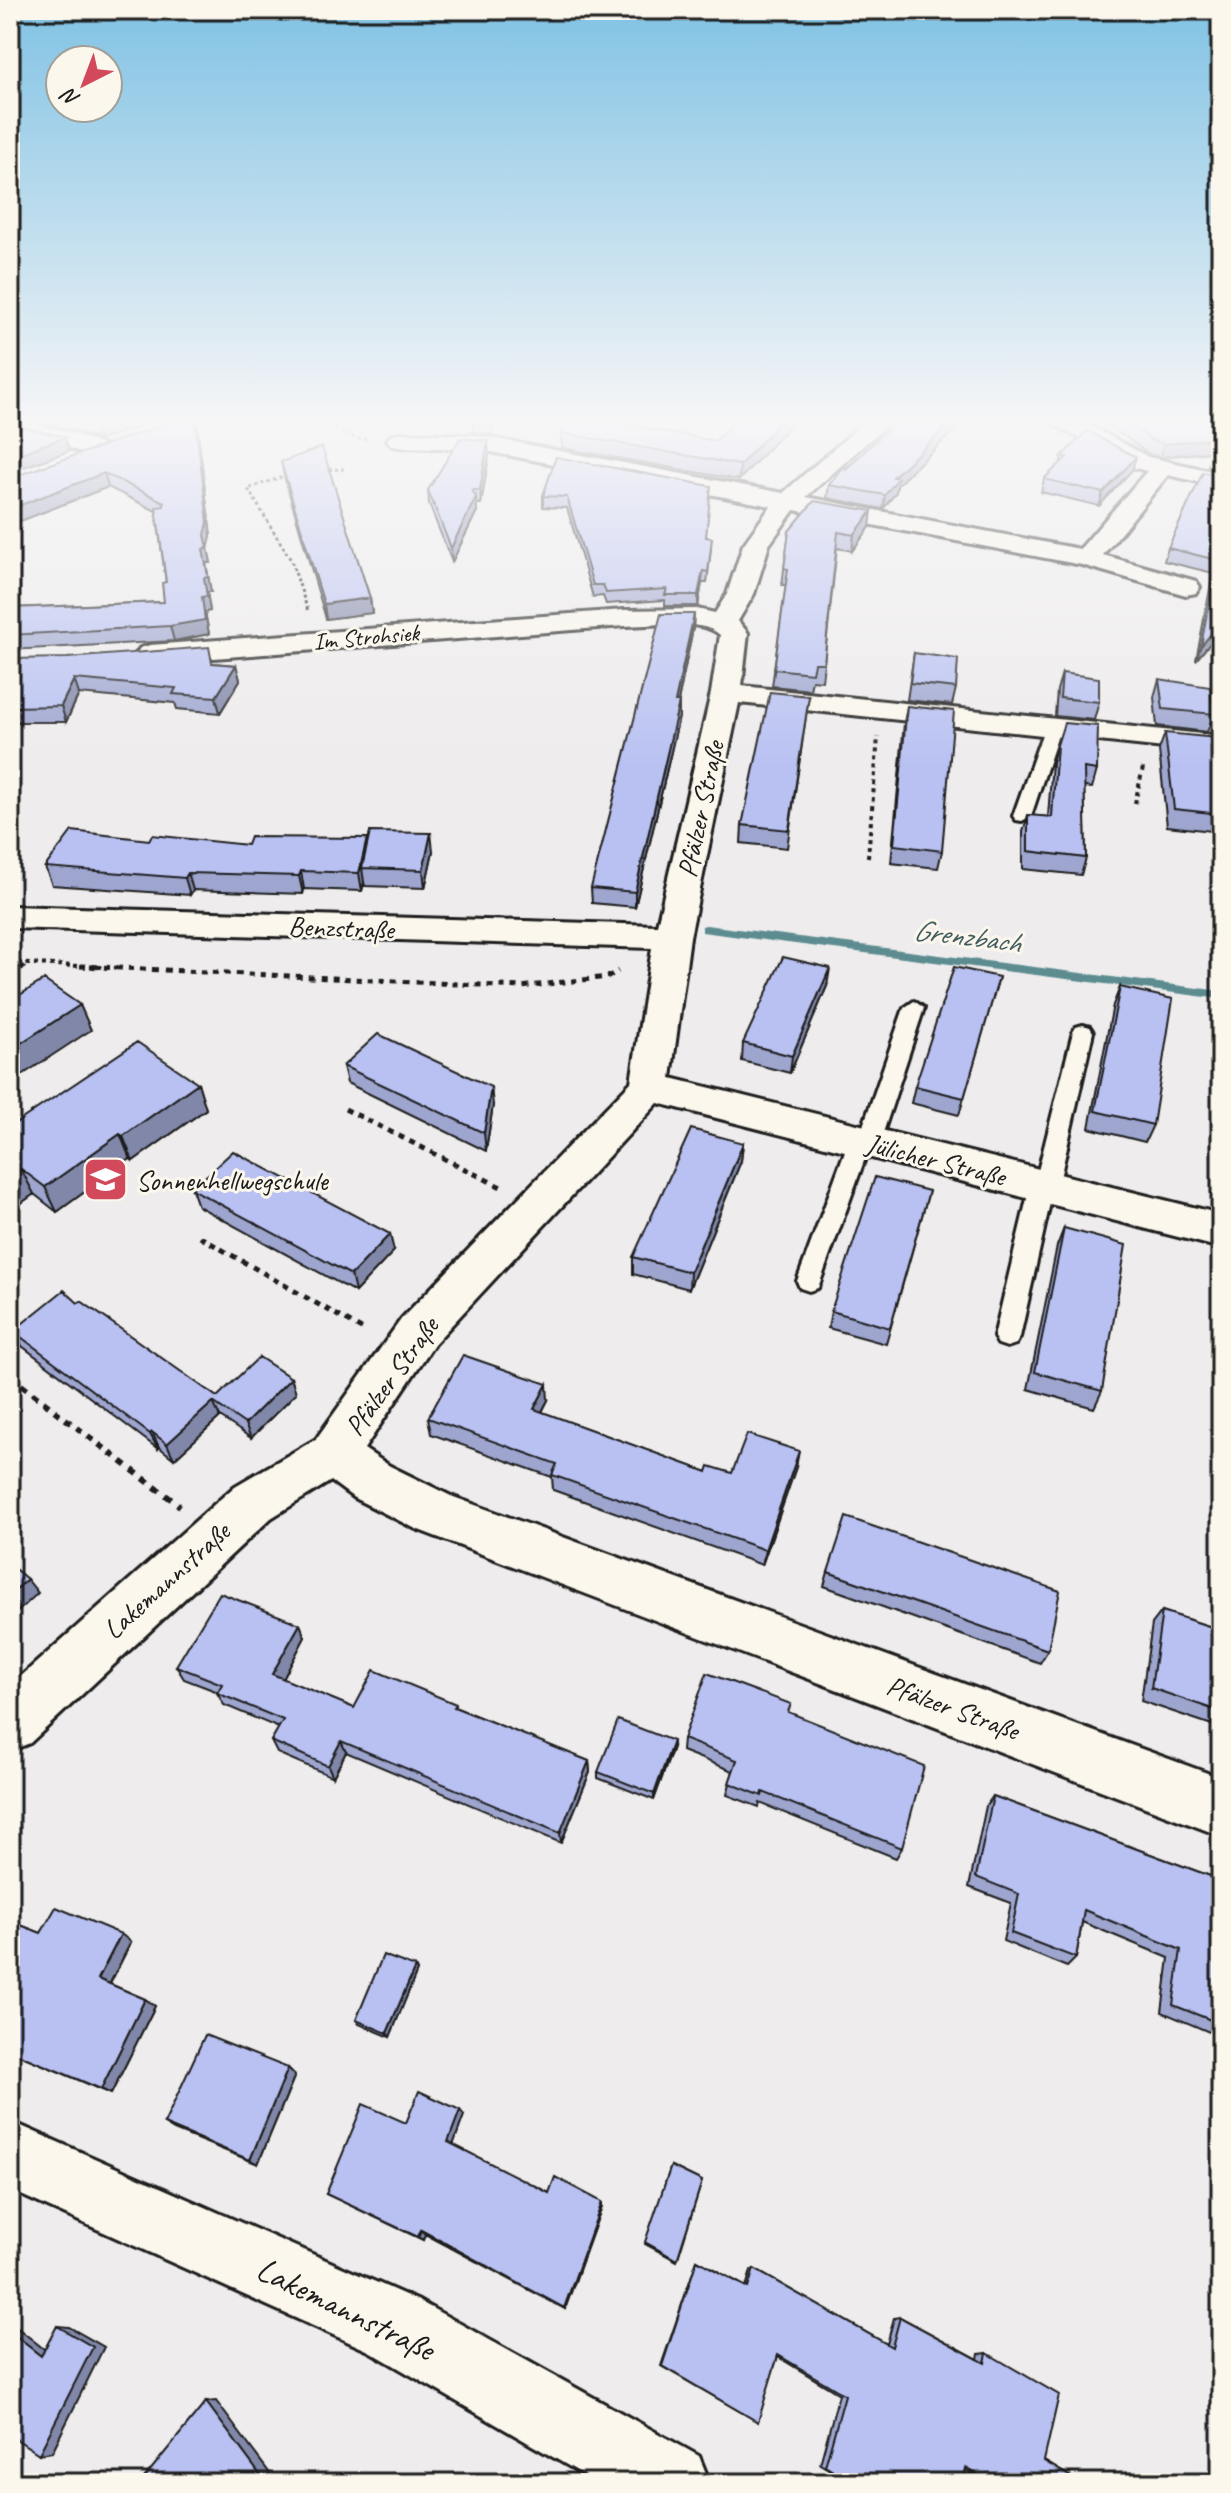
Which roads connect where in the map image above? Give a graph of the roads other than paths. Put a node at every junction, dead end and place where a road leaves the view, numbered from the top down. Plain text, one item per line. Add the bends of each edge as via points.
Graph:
1 (763, 535) edge
2 (967, 535) edge
3 (1105, 535) edge
4 (1086, 558) junction
5 (1186, 587) dead end
6 (722, 622) junction
7 (119, 657) edge
8 (726, 693) junction
9 (1053, 726) junction
10 (1221, 745) edge
11 (1022, 816) dead end
12 (10, 917) edge
13 (672, 937) junction
14 (914, 1008) dead end
15 (1083, 1032) dead end
16 (650, 1087) junction
17 (864, 1141) junction
18 (1044, 1187) junction
19 (1221, 1231) edge
20 (809, 1281) dead end
21 (1007, 1337) dead end
22 (333, 1454) junction
23 (10, 1723) edge
24 (1221, 1807) edge
25 (10, 2155) edge
26 (672, 2483) edge

1 - 6 street via 736,608
2 - 4 street
3 - 4 street
4 - 5 street
6 - 7 street, Im Strohsiek via 624,618
6 - 8 street, Pfälzer Straße via 734,633
8 - 9 street
8 - 13 street, Pfälzer Straße
9 - 10 street
9 - 11 lane
12 - 13 street, Benzstraße
13 - 16 street, Pfälzer Straße
14 - 17 lane
15 - 18 lane
16 - 17 street, Jülicher Straße
16 - 22 street, Pfälzer Straße via 418,1331
17 - 18 street, Jülicher Straße
17 - 20 lane
18 - 19 street, Jülicher Straße
18 - 21 lane
22 - 23 street, Lakemannstraße via 253,1502
22 - 24 street, Pfälzer Straße via 372,1482 434,1513
25 - 26 street, Lakemannstraße via 394,2326

